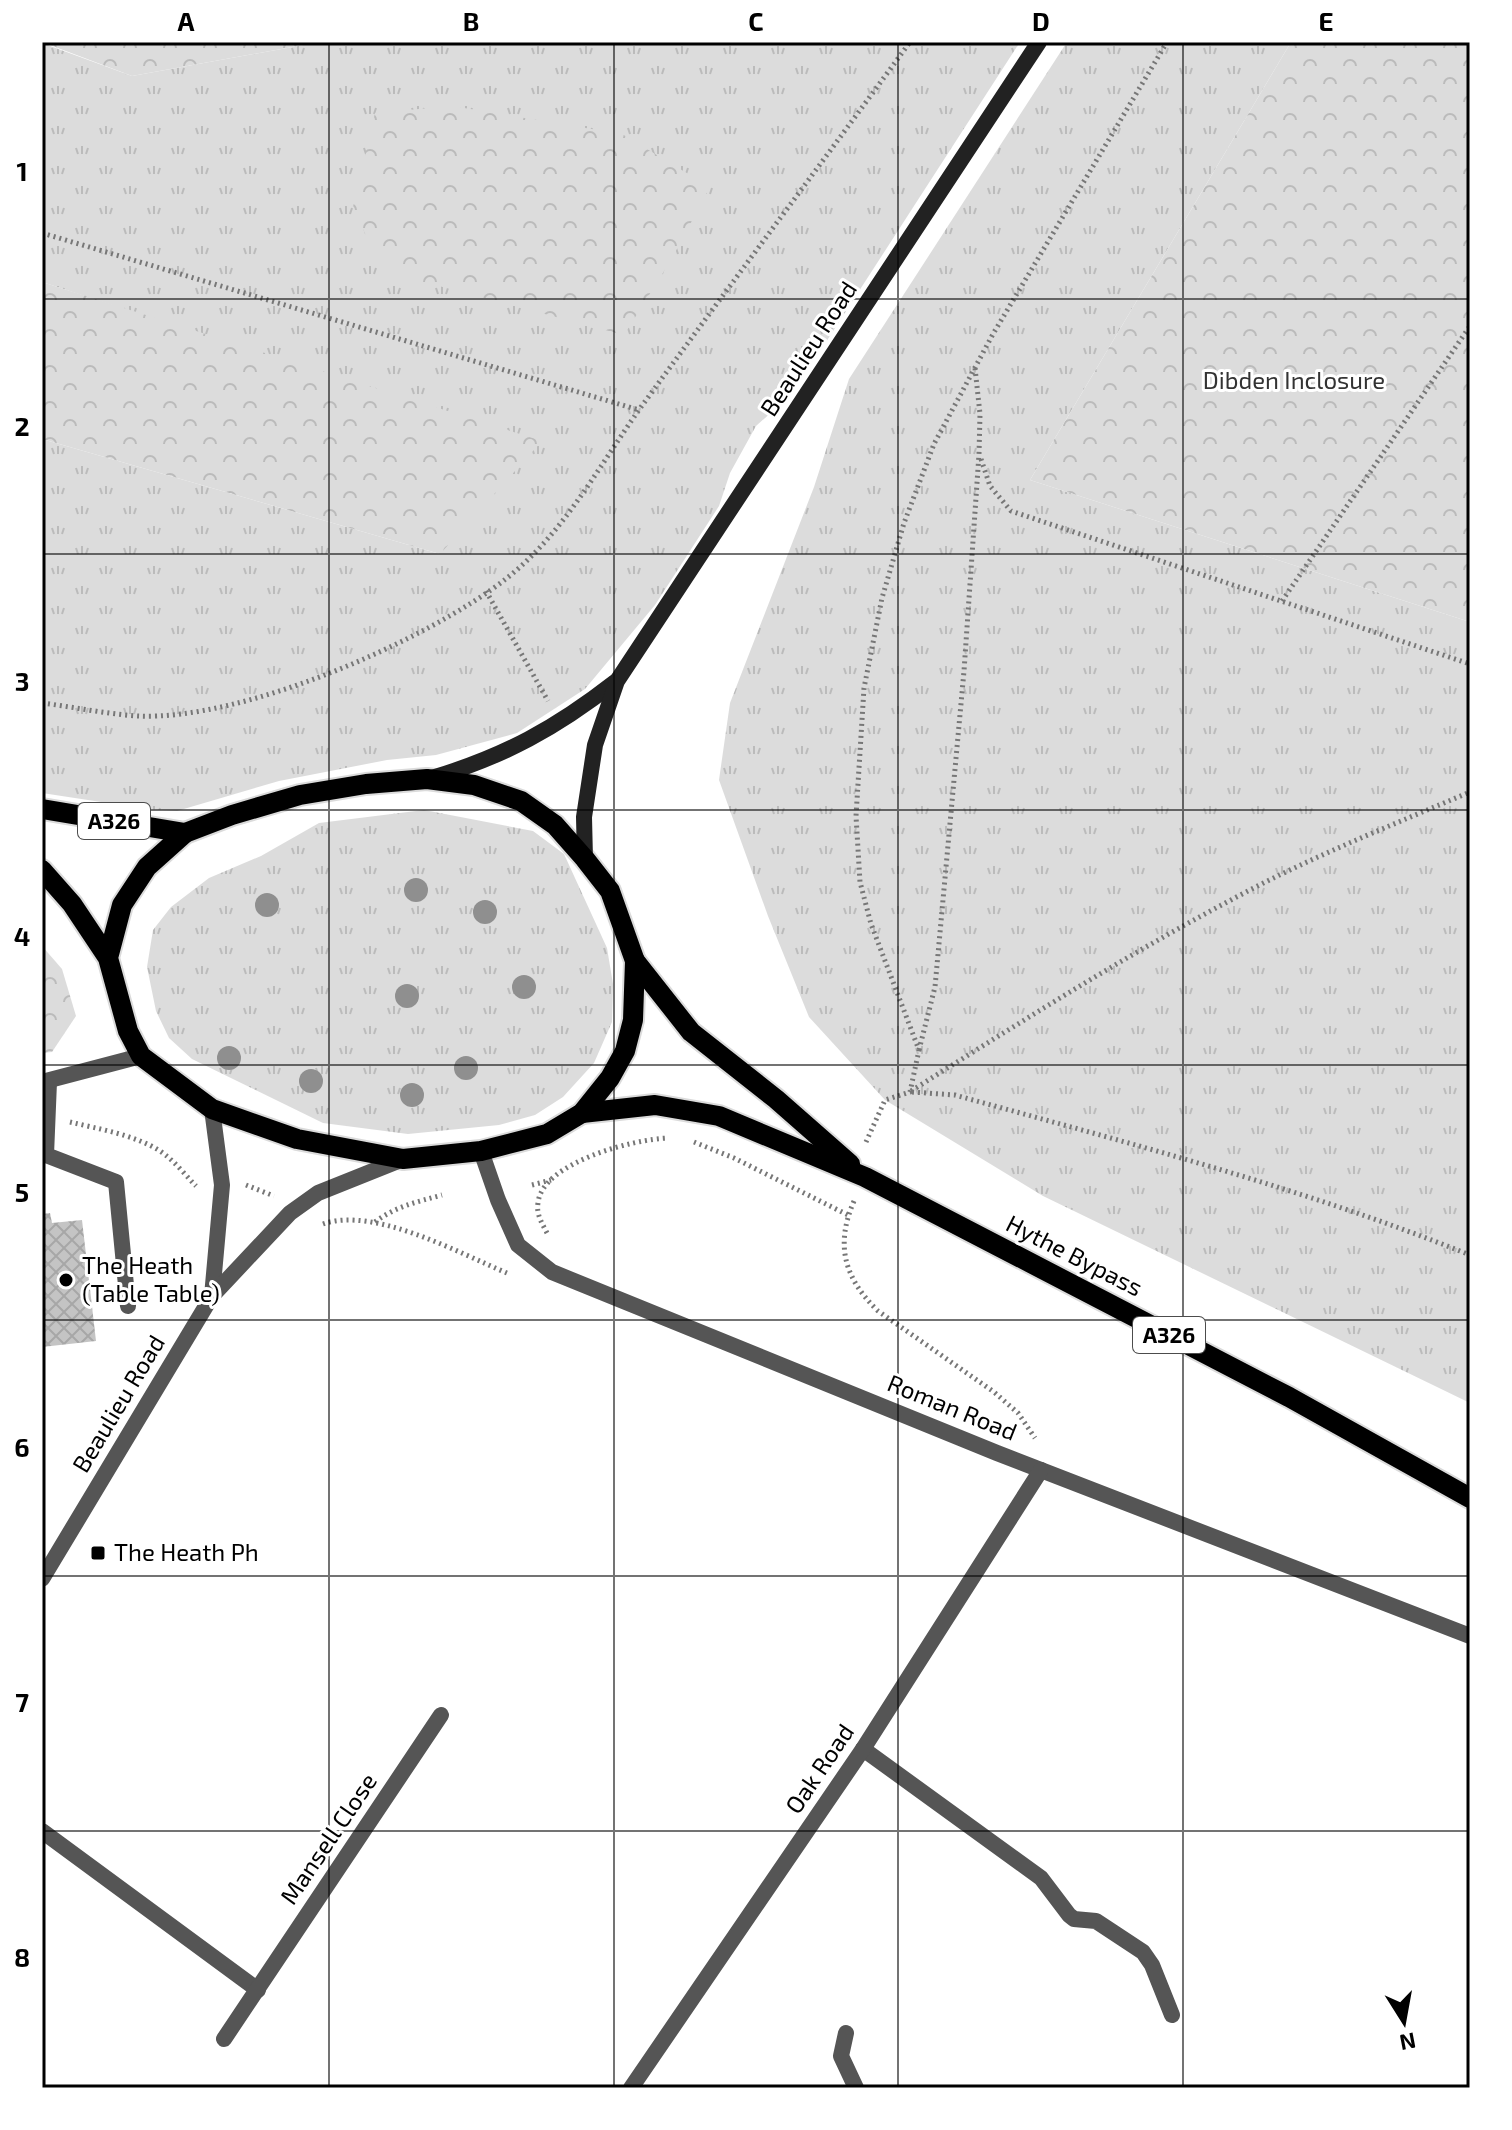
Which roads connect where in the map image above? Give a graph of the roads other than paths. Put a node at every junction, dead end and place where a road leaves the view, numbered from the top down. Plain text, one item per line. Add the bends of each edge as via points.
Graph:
1 (1039, 42) edge
2 (617, 681) junction
3 (427, 779) junction
4 (42, 809) edge
5 (185, 833) junction
6 (585, 859) junction
7 (42, 870) edge
8 (108, 958) junction
9 (635, 961) junction
10 (141, 1056) junction
11 (46, 1082) edge
12 (212, 1109) junction
13 (582, 1113) junction
14 (481, 1151) junction
15 (44, 1154) edge
16 (403, 1159) junction
17 (865, 1177) junction
18 (212, 1296) junction
19 (128, 1306) dead end
20 (1041, 1470) junction
21 (1470, 1498) edge
22 (42, 1579) edge
23 (1470, 1636) edge
24 (441, 1715) dead end
25 (863, 1749) junction
26 (42, 1831) edge
27 (258, 1990) junction
28 (1172, 2015) dead end
29 (846, 2033) dead end
30 (224, 2039) dead end
31 (631, 2088) edge
32 (856, 2088) edge

1 - 2 main road, Beaulieu Road
2 - 3 main road, Beaulieu Road via 559,724 471,766
2 - 6 main road, Beaulieu Road via 595,745 584,817
3 - 5 main road via 300,795
3 - 6 main road via 474,785 521,801 555,825
4 - 5 main road, A326
5 - 8 main road via 147,867 122,905
6 - 9 main road via 610,891
7 - 8 main road
8 - 10 main road via 128,1031
9 - 13 main road via 633,1020 625,1051
9 - 17 main road, Hythe Bypass / A326 via 691,1032
10 - 11 street
10 - 12 main road
11 - 15 street
12 - 16 main road via 297,1139
12 - 18 street, Beaulieu Road via 222,1185
13 - 14 main road via 547,1134
13 - 17 main road, Hythe Bypass / A326 via 655,1105 719,1116
14 - 16 main road
14 - 20 street, Roman Road via 518,1245 559,1275
15 - 19 street via 116,1182
16 - 18 street, Beaulieu Road via 318,1193 290,1213
17 - 21 main road, Hythe Bypass / A326 via 1289,1397
18 - 22 street, Beaulieu Road
20 - 23 street, Roman Road
20 - 25 street, Oak Road
24 - 27 street, Mansell Close
25 - 28 street via 1041,1878 1074,1919 1096,1921 1143,1952
25 - 31 street, Oak Road
26 - 27 street
27 - 30 street, Mansell Close
29 - 32 street via 841,2056

